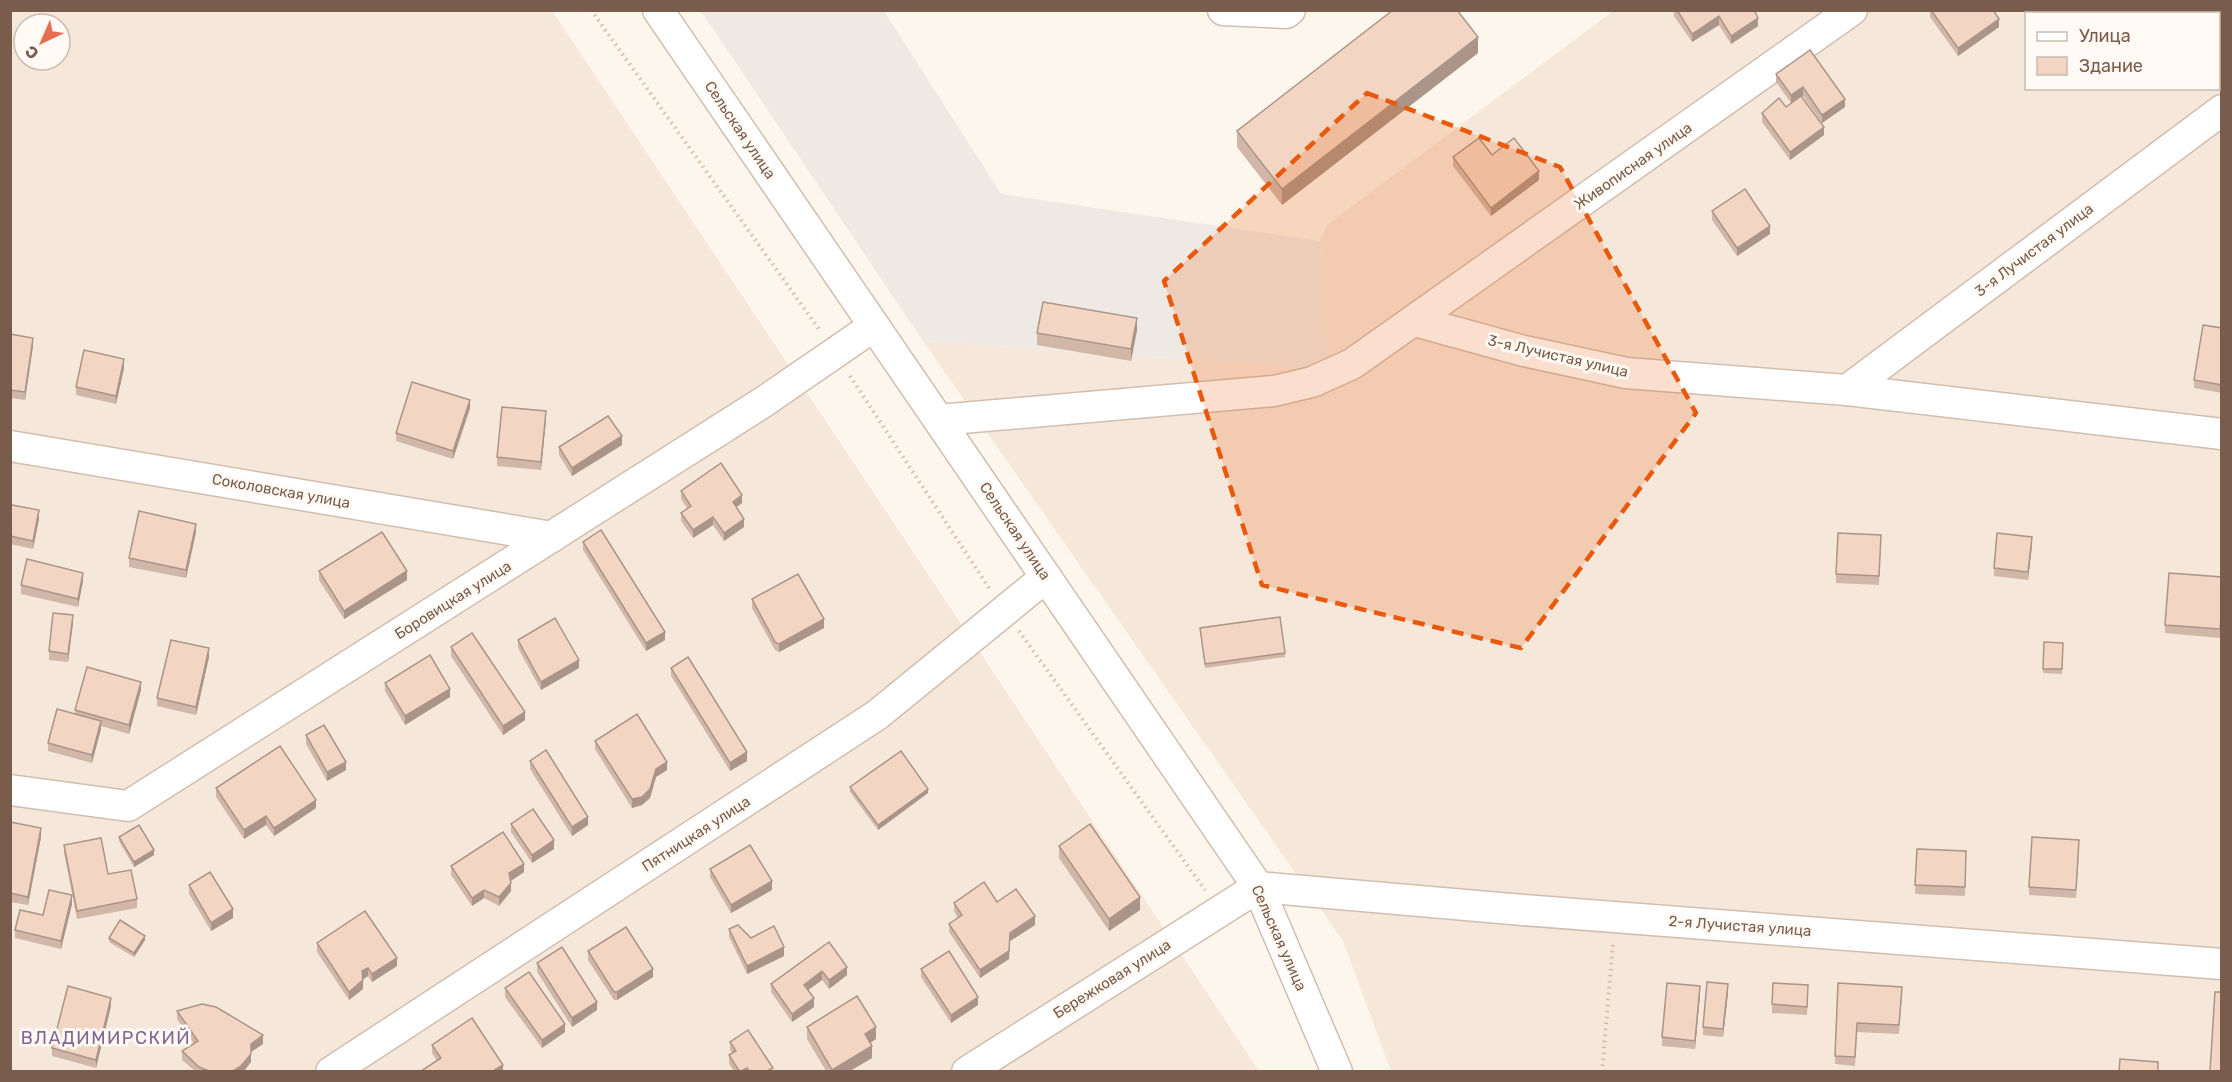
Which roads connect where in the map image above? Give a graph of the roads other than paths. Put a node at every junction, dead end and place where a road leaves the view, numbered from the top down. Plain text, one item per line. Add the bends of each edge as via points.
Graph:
1 (658, 10) edge
2 (1223, 10) edge
3 (1290, 10) edge
4 (1852, 10) edge
5 (2222, 110) edge
6 (1415, 321) junction
7 (874, 326) junction
8 (1847, 390) junction
9 (939, 420) junction
10 (2222, 434) edge
11 (10, 446) edge
12 (552, 537) junction
13 (1046, 577) junction
14 (10, 790) edge
15 (1258, 887) junction
16 (2222, 964) edge
17 (332, 1071) edge
18 (967, 1071) edge
19 (1337, 1071) edge

1 - 7 street, Сельская улица
2 - 3 street
4 - 6 street, Живописная улица
5 - 8 street, 3-я Лучистая улица
6 - 8 street, 3-я Лучистая улица via 1524,351 1626,373
6 - 9 street, Живописная улица via 1352,364 1312,382 1274,391
7 - 9 street, Сельская улица
7 - 12 street, Боровицкая улица
8 - 10 street, 3-я Лучистая улица
9 - 13 street, Сельская улица
11 - 12 street, Соколовская улица
12 - 14 street, Боровицкая улица via 128,806
13 - 15 street, Сельская улица
13 - 17 street, Пятницкая улица via 877,715
15 - 16 street, 2-я Лучистая улица
15 - 18 street, Бережковая улица
15 - 19 street, Сельская улица

